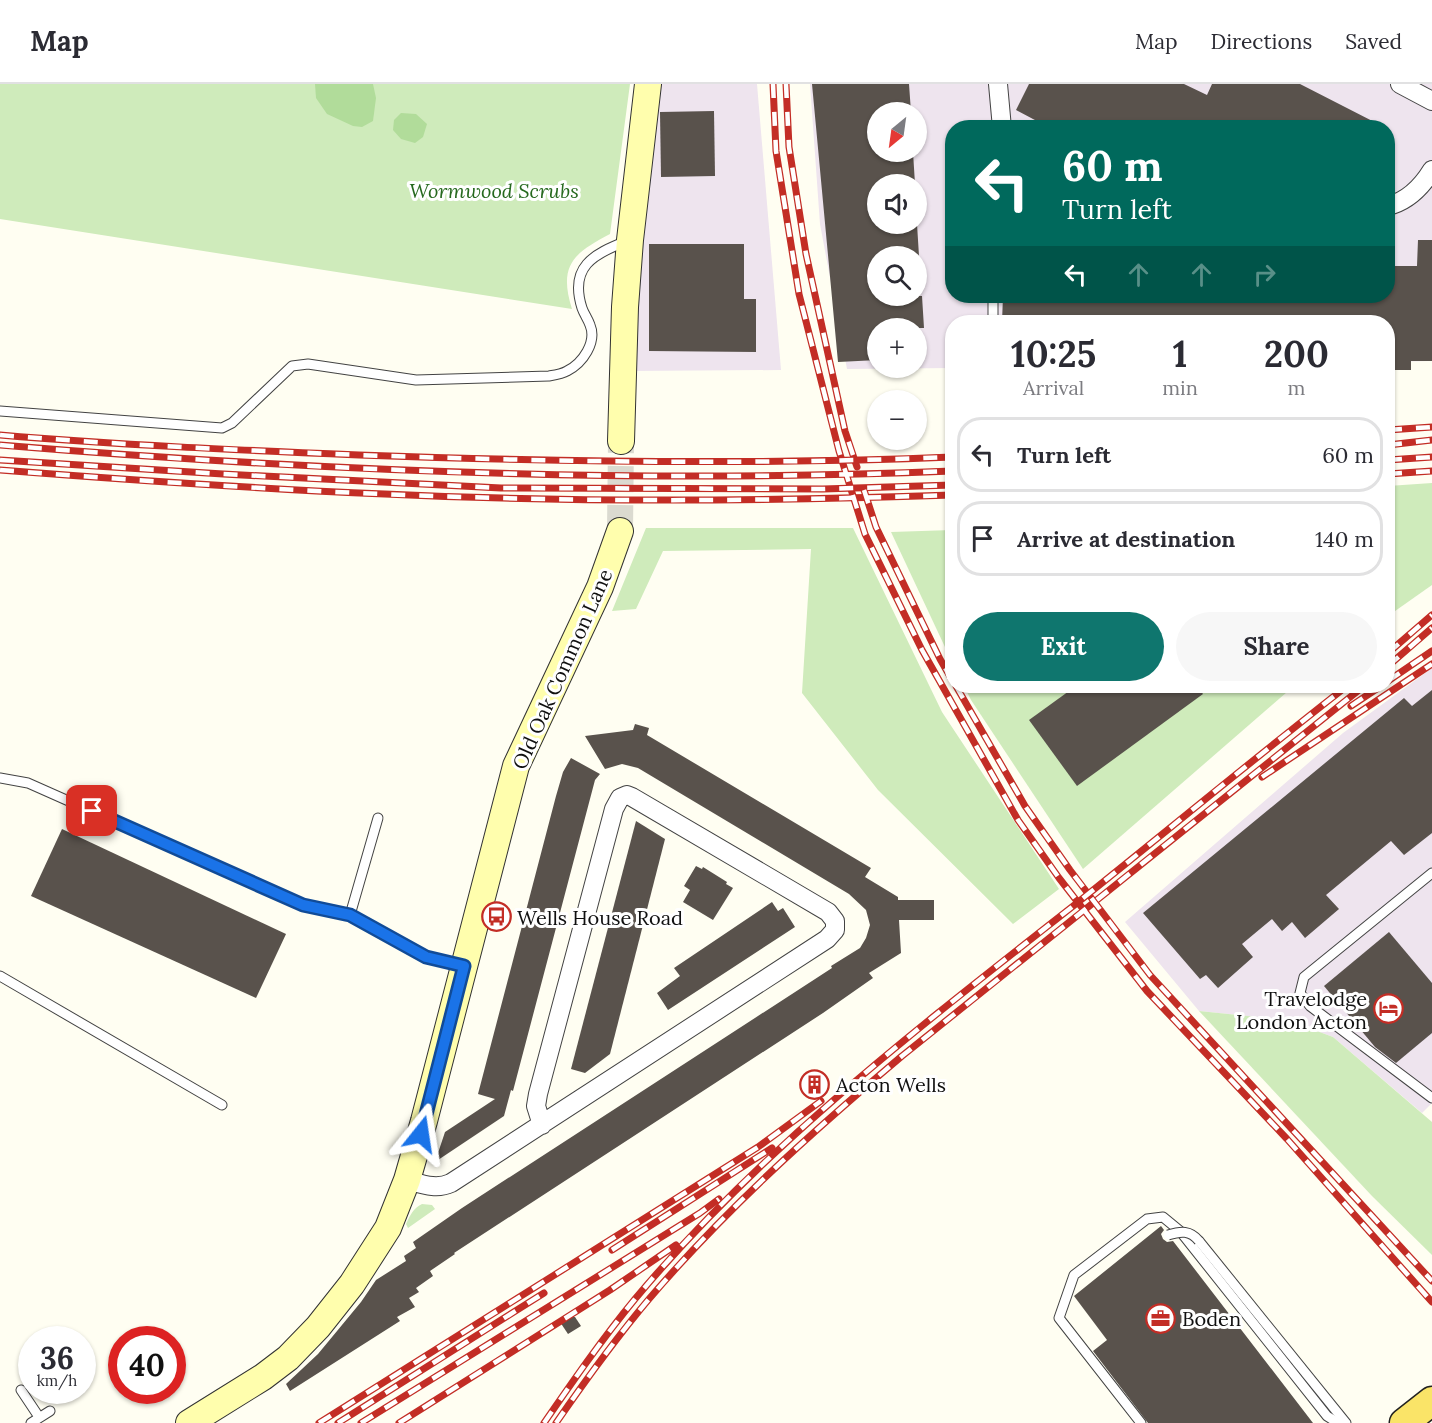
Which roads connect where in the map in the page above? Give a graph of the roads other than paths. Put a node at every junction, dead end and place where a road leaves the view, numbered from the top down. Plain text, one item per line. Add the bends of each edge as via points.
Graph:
1 (648, 84) edge
2 (998, 84) edge
3 (1400, 84) edge
4 (1432, 101) edge
5 (1001, 120) edge
6 (1432, 170) edge
7 (1395, 204) edge
8 (630, 240) junction
9 (0, 411) edge
10 (621, 441) tunnel mouth
11 (620, 531) tunnel mouth
12 (0, 778) edge
13 (378, 818) dead end
14 (1432, 873) edge
15 (350, 915) junction
16 (464, 966) junction
17 (0, 976) edge
18 (1432, 1098) edge
19 (222, 1105) dead end
20 (542, 1125) junction
21 (408, 1180) junction
22 (1180, 1231) junction
23 (1168, 1235) dead end
24 (1432, 1401) edge
25 (28, 1404) edge
26 (50, 1411) dead end
27 (1327, 1416) junction
28 (35, 1420) edge
29 (189, 1423) edge
30 (1141, 1423) edge
31 (1318, 1423) edge
32 (1338, 1423) edge
33 (1346, 1423) edge
34 (1404, 1423) edge

1 - 8 street
2 - 5 street
3 - 4 street
6 - 7 street via 1418,190
8 - 9 lane via 594,255 579,277 582,310 591,326 592,339 588,351 566,372 549,376 416,380 308,364 292,366 222,428
8 - 10 street
11 - 16 street, Old Oak Common Lane via 600,587 516,766
12 - 15 lane via 28,783 303,905
13 - 15 lane
14 - 18 lane via 1304,976 1300,993 1310,1006
15 - 16 lane via 426,957
16 - 21 street, Old Oak Common Lane
17 - 19 lane
20 - 20 street via 827,939 835,930 832,917 632,797 620,798 538,1094 537,1112
20 - 21 street via 442,1187
21 - 29 street, Old Oak Common Lane via 388,1228 318,1327 263,1377
22 - 23 lane, bridge
22 - 27 lane
22 - 30 lane via 1163,1217 1147,1219 1074,1275 1059,1318
22 - 33 lane, bridge via 1194,1234
24 - 34 main road
25 - 28 lane
26 - 28 lane
27 - 31 lane
27 - 32 lane

